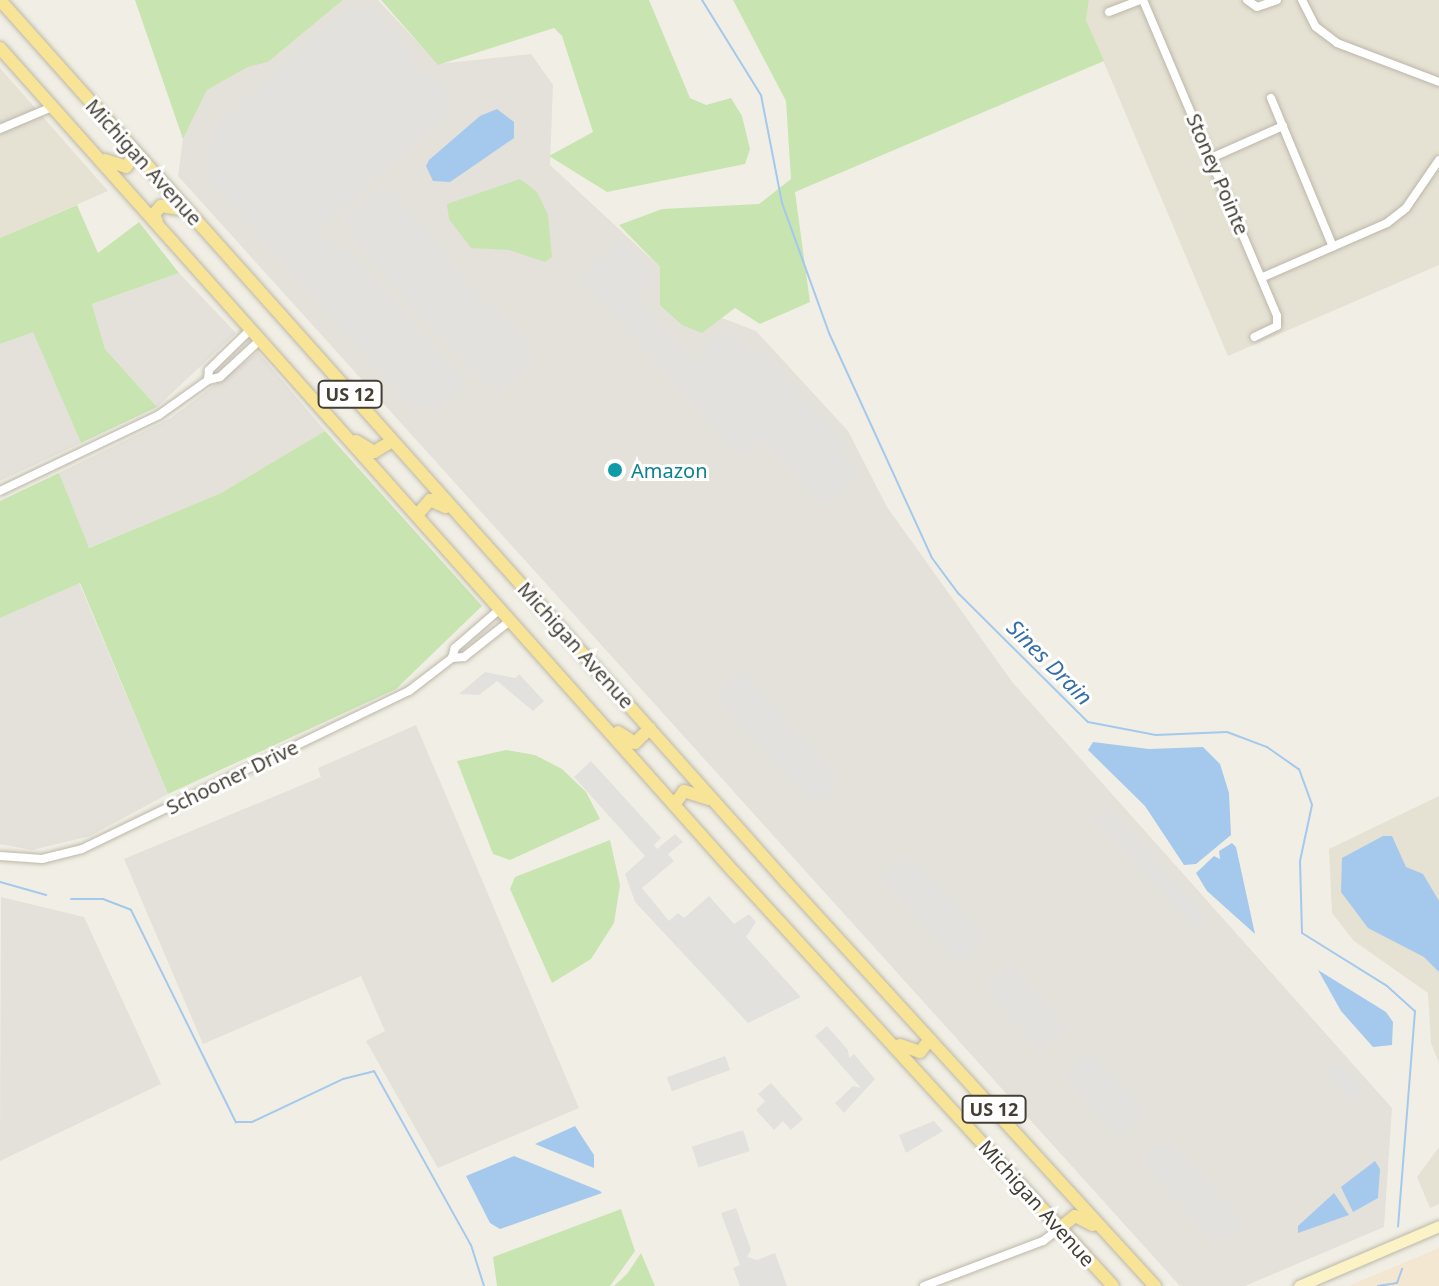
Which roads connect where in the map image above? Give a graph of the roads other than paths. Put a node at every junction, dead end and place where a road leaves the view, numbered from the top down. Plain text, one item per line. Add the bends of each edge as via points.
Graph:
1 (0, 0) edge
2 (1142, 0) edge
3 (1247, 0) edge
4 (1277, 0) edge
5 (1302, 0) edge
6 (1109, 12) dead end
7 (0, 48) edge
8 (1439, 82) edge
9 (1271, 98) dead end
10 (52, 107) junction
11 (1283, 126) junction
12 (0, 129) edge
13 (86, 146) junction
14 (136, 153) junction
15 (1211, 158) junction
16 (1439, 160) edge
17 (188, 211) junction
18 (157, 223) junction
19 (1333, 247) junction
20 (1263, 277) junction
21 (251, 329) junction
22 (1254, 337) dead end
23 (260, 340) junction
24 (208, 380) junction
25 (338, 427) junction
26 (392, 441) junction
27 (0, 491) edge
28 (417, 515) junction
29 (458, 515) junction
30 (500, 609) junction
31 (511, 620) junction
32 (452, 658) junction
33 (585, 704) junction
34 (650, 728) junction
35 (716, 802) junction
36 (674, 805) junction
37 (0, 856) edge
38 (878, 1029) junction
39 (930, 1039) junction
40 (1439, 1226) edge
41 (1060, 1228) junction
42 (1109, 1236) junction
43 (924, 1286) edge
44 (1113, 1286) edge
45 (1155, 1286) edge
46 (1299, 1286) edge

1 - 14 main road, Michigan Avenue / US 12
2 - 6 street
2 - 15 street, Stoney Pointe
3 - 4 street via 1257,7
5 - 8 street via 1316,27 1337,43
7 - 10 main road, Michigan Avenue / US 12
9 - 11 street
10 - 12 street
10 - 13 main road, Michigan Avenue / US 12
11 - 15 street
11 - 19 street
13 - 14 main road via 120,168 131,164
13 - 18 main road, Michigan Avenue / US 12
14 - 17 main road, Michigan Avenue / US 12
15 - 20 street, Stoney Pointe
16 - 19 street via 1399,215
17 - 18 main road via 161,206 154,214
17 - 26 main road, Michigan Avenue / US 12
18 - 21 main road, Michigan Avenue / US 12
19 - 20 street
20 - 22 street, Stoney Pointe via 1277,326
21 - 23 main road, Michigan Avenue / US 12
21 - 24 street via 209,370
23 - 24 street via 220,377
23 - 25 main road, Michigan Avenue / US 12
24 - 27 street via 159,415
25 - 26 main road via 374,452
25 - 28 main road, Michigan Avenue / US 12
26 - 29 main road, Michigan Avenue / US 12
28 - 29 main road via 430,500
28 - 30 main road, Michigan Avenue / US 12
29 - 34 main road, Michigan Avenue / US 12
30 - 31 main road, Michigan Avenue / US 12
30 - 32 street, Schooner Drive via 455,648
31 - 32 street, Schooner Drive via 464,657
31 - 33 main road, Michigan Avenue / US 12
32 - 37 street, Schooner Drive via 409,691 82,849 42,859
33 - 34 main road via 629,742 641,742
33 - 36 main road, Michigan Avenue / US 12
34 - 35 main road, Michigan Avenue / US 12
35 - 36 main road via 688,791
35 - 39 main road, Michigan Avenue / US 12
36 - 38 main road, Michigan Avenue / US 12
38 - 39 main road via 909,1053 920,1052
38 - 41 main road, Michigan Avenue / US 12
39 - 42 main road, Michigan Avenue / US 12
40 - 46 main road
41 - 42 main road via 1075,1216
41 - 43 street via 1043,1241
41 - 44 main road, Michigan Avenue / US 12
42 - 45 main road, Michigan Avenue / US 12

